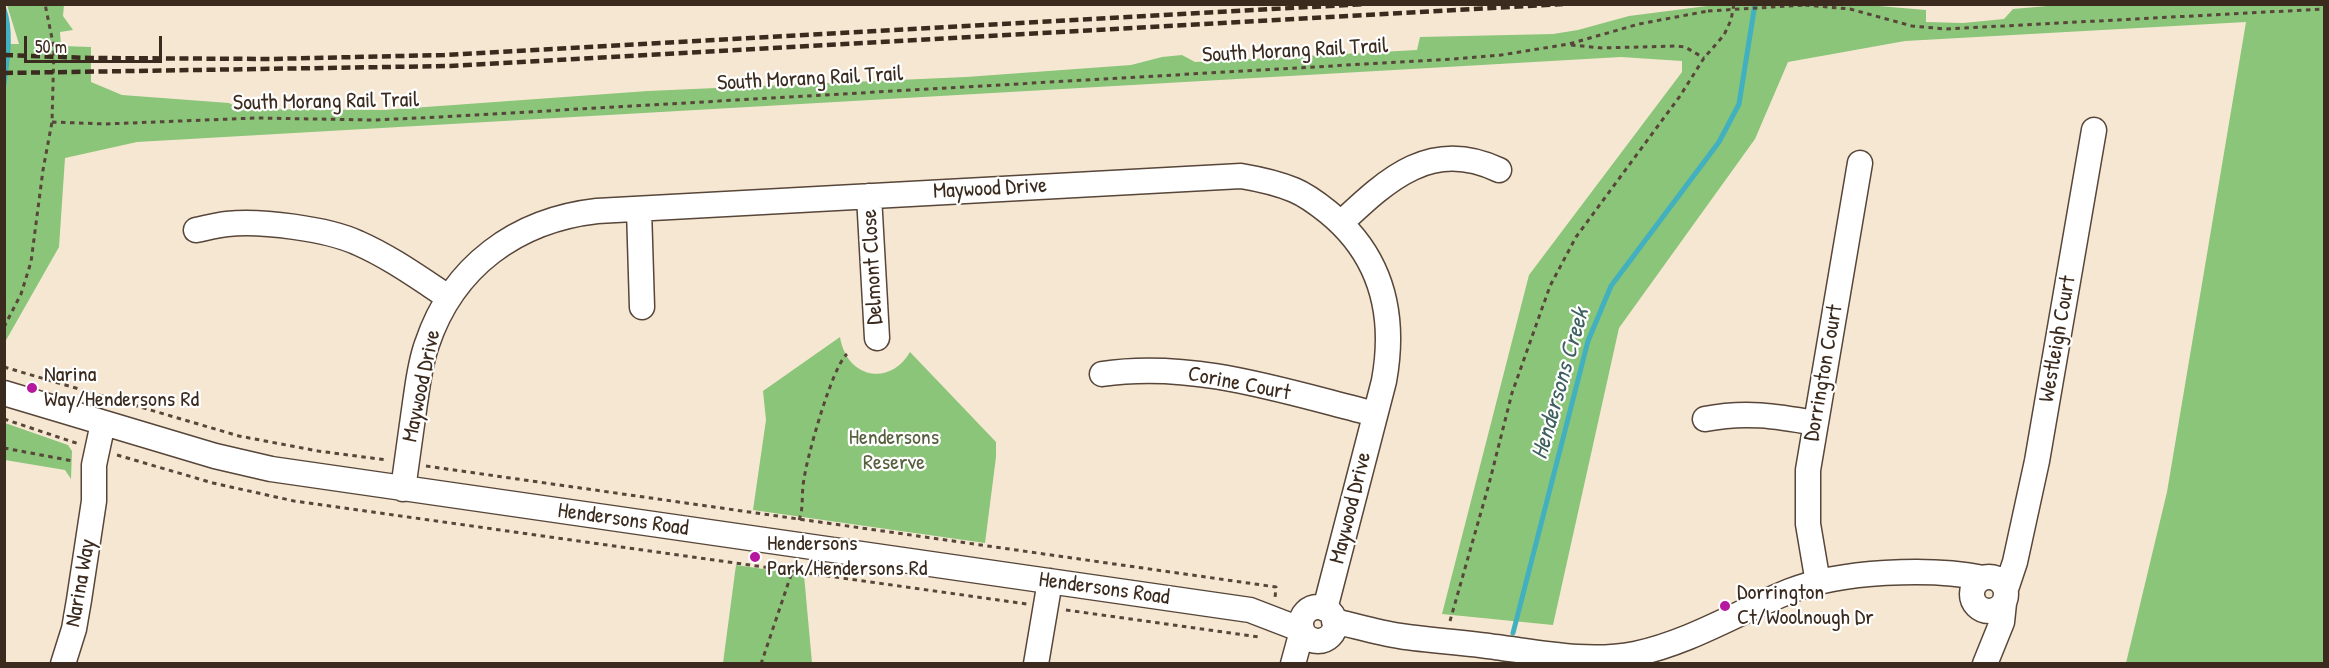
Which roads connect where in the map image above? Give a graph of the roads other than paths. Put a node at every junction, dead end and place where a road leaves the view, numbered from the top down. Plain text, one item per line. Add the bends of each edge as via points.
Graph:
1 (2094, 130) dead end
2 (1860, 163) dead end
3 (1499, 170) dead end
4 (869, 196) junction
5 (639, 209) junction
6 (1341, 223) junction
7 (196, 231) dead end
8 (448, 297) junction
9 (642, 307) dead end
10 (877, 338) dead end
11 (1102, 374) dead end
12 (4, 393) edge
13 (1375, 414) junction
14 (1705, 419) dead end
15 (1815, 423) junction
16 (110, 425) junction
17 (403, 489) junction
18 (1050, 581) junction
19 (1818, 583) junction
20 (1989, 592) junction
21 (1317, 626) junction
22 (1633, 659) edge
23 (63, 663) edge
24 (1036, 663) edge
25 (1293, 663) edge
26 (1306, 663) edge
27 (1985, 663) edge

1 - 20 street, Westleigh Court via 2037,461 2017,547
2 - 15 street, Dorrington Court
3 - 6 street via 1466,160 1422,164 1385,183
4 - 5 street, Maywood Drive
4 - 6 street, Maywood Drive via 1241,176 1296,191
4 - 10 street, Delmont Close
5 - 8 street, Maywood Drive via 576,213 524,230 470,270
5 - 9 street
6 - 13 street, Maywood Drive via 1366,255 1385,300 1388,358
7 - 8 street via 247,223 337,235 376,251
8 - 17 street, Maywood Drive via 426,346
11 - 13 street, Corine Court via 1151,370 1211,375
12 - 16 street, Hendersons Road
13 - 21 street, Maywood Drive
14 - 15 street via 1755,414
15 - 19 street, Dorrington Court via 1806,495
16 - 17 street, Hendersons Road via 246,464
16 - 23 street, Narina Way via 106,468 94,501 74,629
17 - 18 street, Hendersons Road
18 - 21 street, Hendersons Road via 1250,610
18 - 24 street
19 - 20 street via 1849,576 1911,573
19 - 22 street
20 - 27 street
21 - 22 street via 1575,658
21 - 25 street
21 - 26 street

